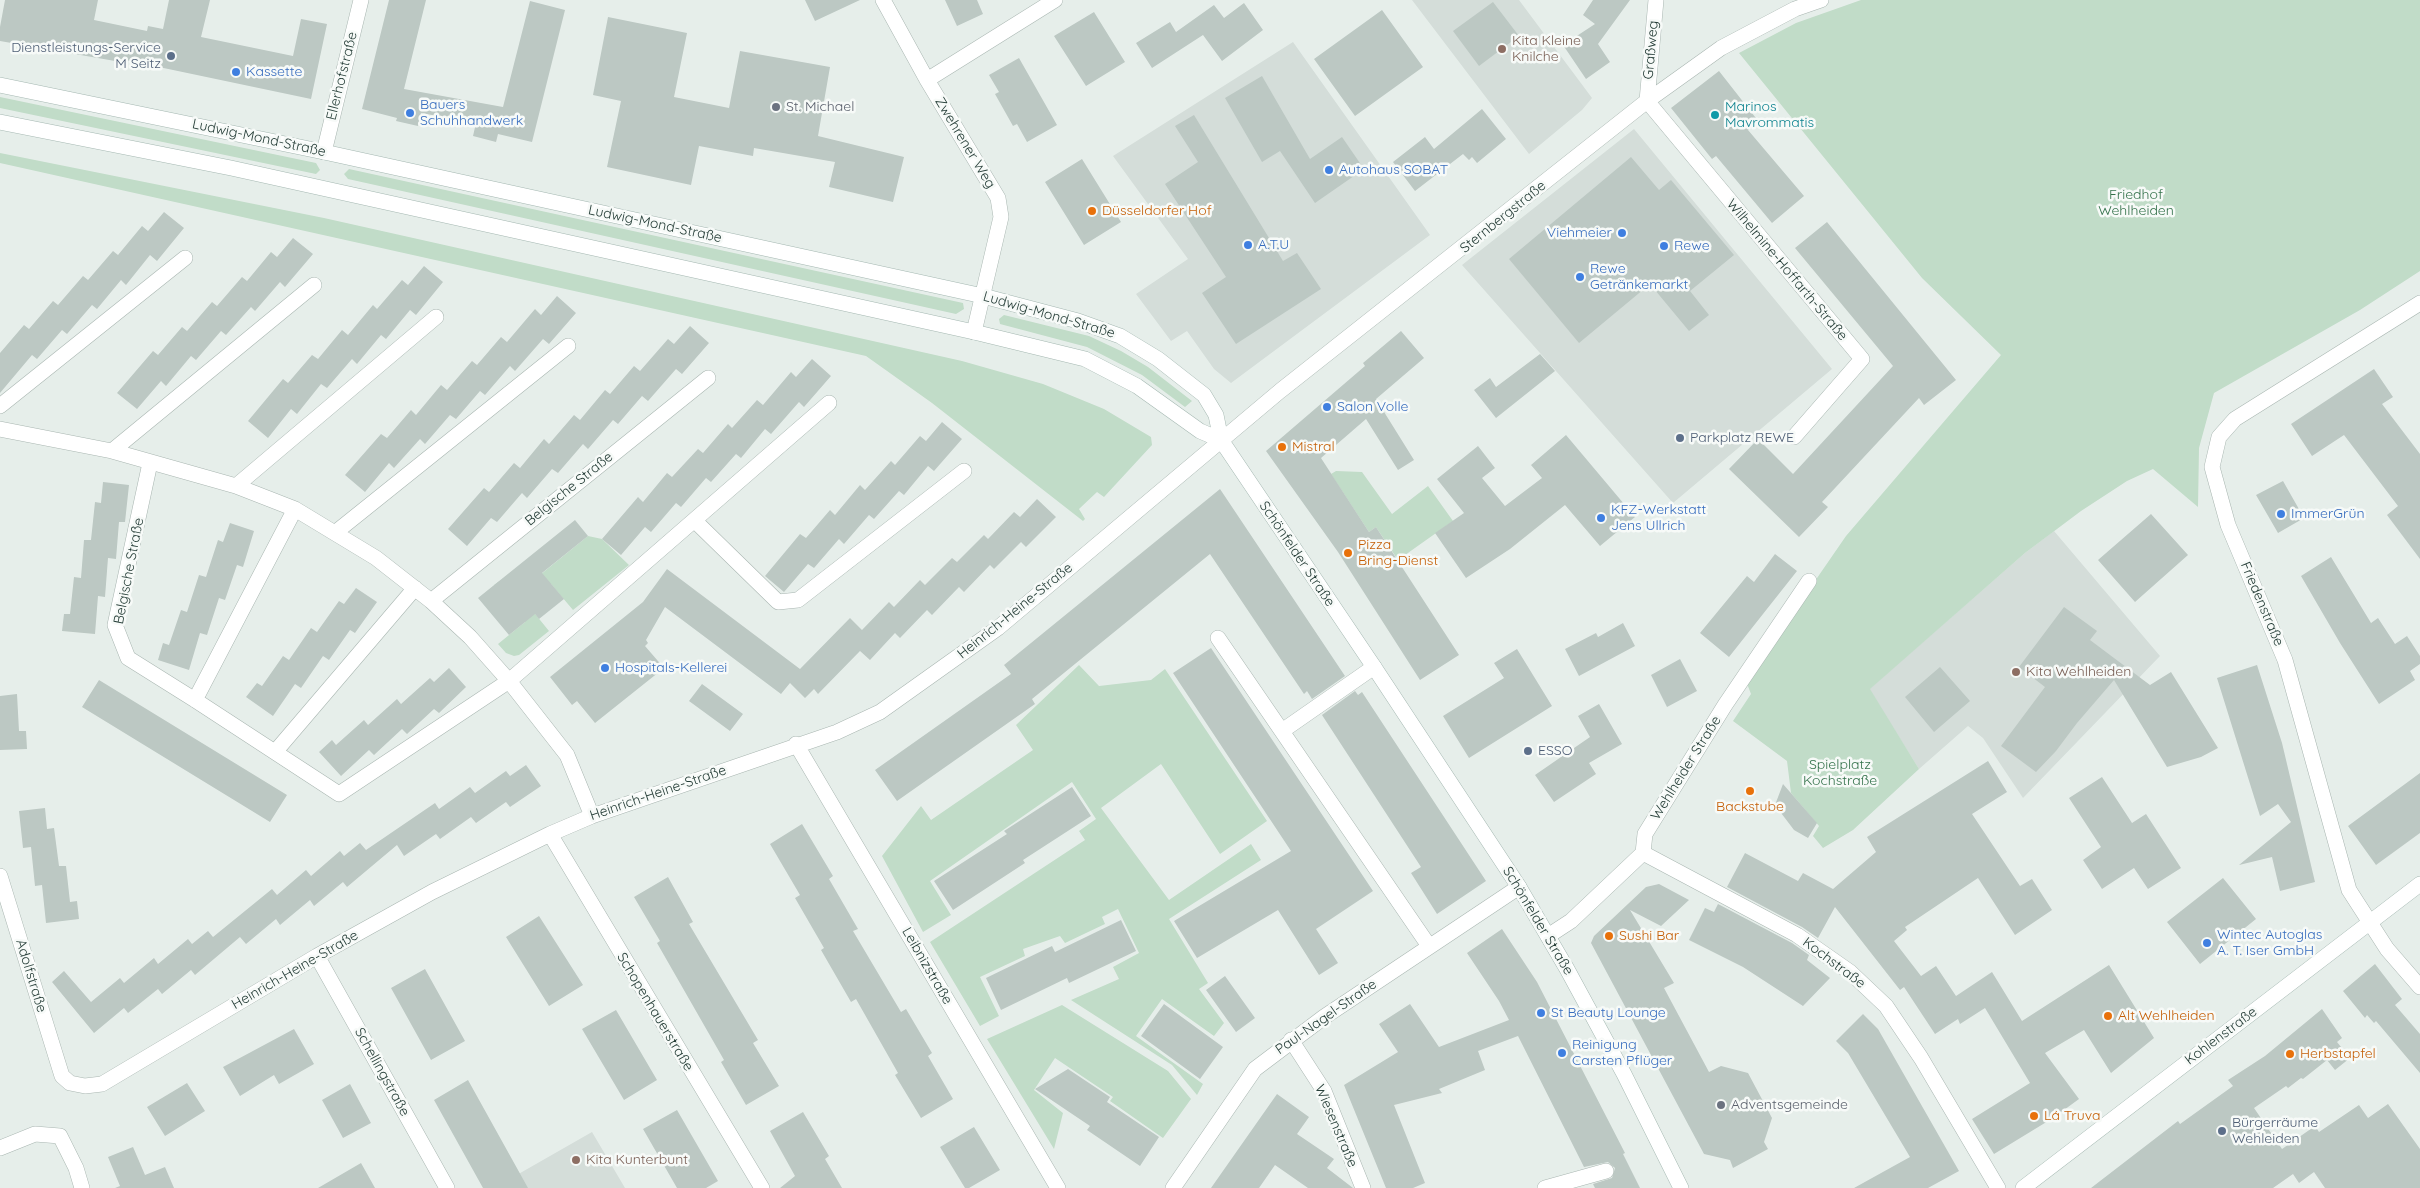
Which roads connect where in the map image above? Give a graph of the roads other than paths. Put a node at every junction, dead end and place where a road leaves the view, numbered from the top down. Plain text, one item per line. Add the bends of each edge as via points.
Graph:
1 (361, 0) edge
2 (883, 0) edge
3 (1055, 0) edge
4 (1656, 0) edge
5 (1821, 0) edge
6 (1794, 5) edge
7 (927, 80) junction
8 (0, 85) edge
9 (1647, 101) junction
10 (0, 122) edge
11 (324, 152) junction
12 (185, 258) dead end
13 (314, 285) dead end
14 (982, 296) junction
15 (2420, 303) edge
16 (436, 317) dead end
17 (974, 332) junction
18 (568, 346) dead end
19 (708, 378) dead end
20 (829, 403) dead end
21 (0, 406) edge
22 (0, 429) edge
23 (1794, 437) dead end
24 (1221, 440) junction
25 (112, 451) junction
26 (150, 463) junction
27 (964, 471) dead end
28 (236, 486) junction
29 (294, 509) junction
30 (695, 521) junction
31 (336, 532) junction
32 (1809, 581) dead end
33 (415, 588) junction
34 (431, 601) junction
35 (1218, 638) dead end
36 (1374, 667) junction
37 (509, 681) junction
38 (196, 700) junction
39 (1282, 731) junction
40 (796, 744) junction
41 (275, 752) junction
42 (592, 816) junction
43 (550, 834) junction
44 (1643, 853) junction
45 (0, 876) edge
46 (2420, 884) edge
47 (1519, 887) junction
48 (2371, 921) junction
49 (1548, 936) junction
50 (1429, 946) junction
51 (317, 956) junction
52 (2420, 987) edge
53 (1291, 1040) junction
54 (62, 1076) joint
55 (0, 1148) edge
56 (1606, 1171) dead end
57 (82, 1188) edge
58 (447, 1188) edge
59 (762, 1188) edge
60 (1058, 1188) edge
61 (1173, 1188) edge
62 (1363, 1188) edge
63 (1545, 1188) edge
64 (1681, 1188) edge
65 (1998, 1188) edge
66 (2023, 1188) edge

1 - 11 street, Ellerhofstraße
2 - 7 street, Zwehrener Weg
3 - 7 street
4 - 9 street, Graßweg
5 - 6 street, Sternbergstraße
6 - 9 street, Sternbergstraße via 1721,48
7 - 14 street, Zwehrener Weg via 998,198 1001,217
8 - 11 street, Ludwig-Mond-Straße
9 - 23 street, Wilhelmine-Hoffarth-Straße via 1862,359
9 - 24 street, Sternbergstraße
10 - 17 street via 231,168
11 - 14 street, Ludwig-Mond-Straße
12 - 21 street
13 - 25 street
14 - 17 street, Zwehrener Weg
14 - 24 street, Ludwig-Mond-Straße via 1078,321 1120,336 1158,359 1204,395 1216,415
15 - 48 street, Friedenstraße via 2235,419 2219,437 2212,467 2228,526 2285,660 2349,890
16 - 28 street
17 - 24 street via 1085,359 1137,386 1200,431
18 - 31 street
19 - 34 street, Belgische Straße
20 - 30 street, Belgische Straße
22 - 25 street
24 - 36 street, Schönfelder Straße
24 - 40 street, Heinrich-Heine-Straße via 998,628 936,673 880,712 837,732
25 - 26 street
26 - 28 street
26 - 38 street, Belgische Straße via 115,625 128,658
27 - 30 street via 798,600 778,602
28 - 29 street
29 - 31 street
29 - 38 street
30 - 37 street, Belgische Straße
31 - 33 street
32 - 44 street, Wehlheider Straße via 1644,834
33 - 34 street
33 - 41 street
34 - 37 street
35 - 39 street
36 - 39 street
36 - 47 street, Schönfelder Straße
37 - 41 street, Belgische Straße via 339,794
37 - 42 street via 567,755
38 - 41 street, Belgische Straße
39 - 50 street
40 - 42 street, Heinrich-Heine-Straße
40 - 60 street, Leibnizstraße
42 - 43 street, Heinrich-Heine-Straße
43 - 51 street, Heinrich-Heine-Straße via 432,892
43 - 59 street, Schopenhauerstraße
44 - 49 street via 1571,921
44 - 65 street, Kochstraße via 1797,935 1850,972 1886,1006
45 - 54 street, Adolfstraße
46 - 48 street, Kohlenstraße
47 - 49 street, Schönfelder Straße
47 - 50 street, Paul-Nagel-Straße
48 - 52 street, Friedenstraße via 2387,948
48 - 66 street, Kohlenstraße
49 - 64 street, Schönfelder Straße via 1624,1074
50 - 53 street, Paul-Nagel-Straße
51 - 54 street, Heinrich-Heine-Straße via 102,1084 85,1086 70,1083
51 - 58 street, Schellingstraße
53 - 61 street, Paul-Nagel-Straße via 1255,1069
53 - 62 street, Wiesenstraße via 1324,1092
55 - 57 street via 35,1134 60,1136
56 - 63 street

